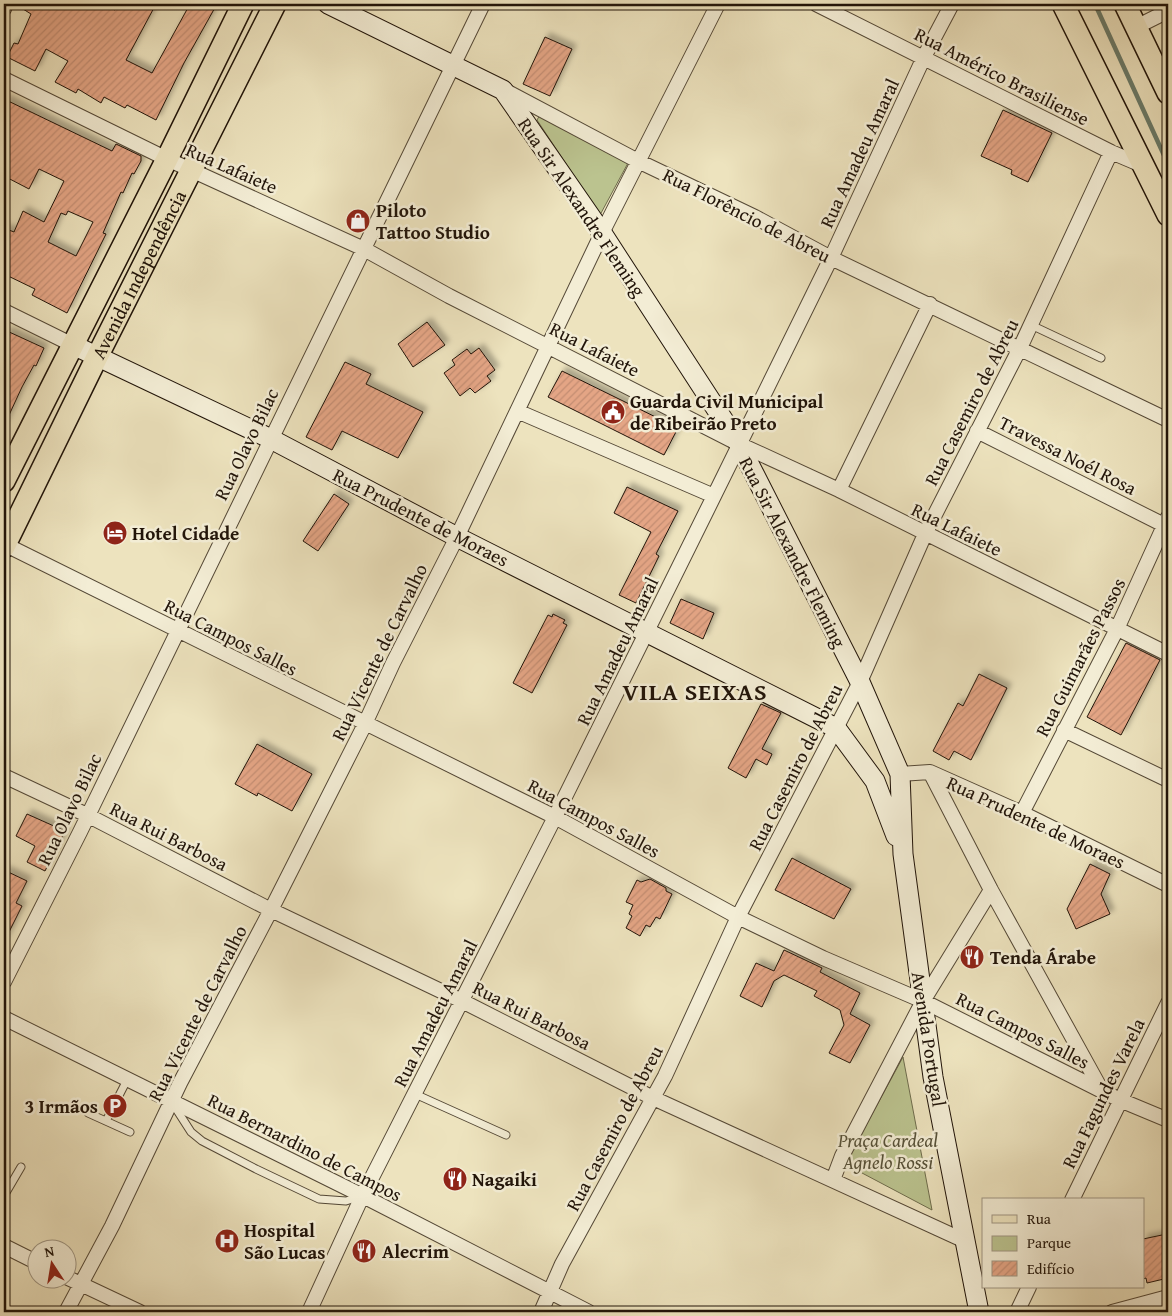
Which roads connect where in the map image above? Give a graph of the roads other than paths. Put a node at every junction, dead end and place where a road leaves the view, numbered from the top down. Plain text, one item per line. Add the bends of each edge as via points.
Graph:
1 (6, 4) edge
2 (243, 4) edge
3 (275, 4) edge
4 (328, 4) edge
5 (483, 4) edge
6 (718, 4) edge
7 (816, 4) edge
8 (952, 4) edge
9 (1063, 4) edge
10 (1125, 4) edge
11 (4, 9) edge
12 (1168, 11) edge
13 (1136, 26) junction
14 (924, 57) junction
15 (453, 67) junction
16 (4, 79) edge
17 (503, 90) junction
18 (1168, 93) edge
19 (1111, 152) junction
20 (167, 160) junction
21 (638, 160) junction
22 (1144, 166) junction
23 (192, 171) junction
24 (1168, 215) edge
25 (602, 233) junction
26 (364, 249) junction
27 (831, 258) junction
28 (930, 304) junction
29 (4, 311) edge
30 (1031, 325) junction
31 (73, 345) junction
32 (549, 347) junction
33 (1020, 348) junction
34 (96, 357) junction
35 (1101, 358) dead end
36 (517, 411) junction
37 (1168, 420) edge
38 (977, 431) junction
39 (269, 438) junction
40 (739, 444) junction
41 (4, 481) edge
42 (839, 490) junction
43 (714, 496) junction
44 (1167, 523) edge
45 (925, 534) junction
46 (457, 537) junction
47 (4, 545) edge
48 (1117, 629) junction
49 (177, 630) junction
50 (647, 632) junction
51 (1168, 654) edge
52 (860, 682) junction
53 (365, 724) junction
54 (836, 728) junction
55 (1064, 730) junction
56 (930, 772) junction
57 (900, 774) junction
58 (4, 776) edge
59 (1168, 780) edge
60 (875, 781) junction
61 (1022, 813) junction
62 (87, 815) junction
63 (555, 817) junction
64 (903, 854) junction
65 (1168, 885) edge
66 (991, 890) junction
67 (271, 910) junction
68 (738, 917) junction
69 (4, 982) edge
70 (462, 1001) junction
71 (923, 1001) junction
72 (1168, 1005) edge
73 (4, 1018) edge
74 (127, 1080) junction
75 (1102, 1091) junction
76 (414, 1094) junction
77 (654, 1098) junction
78 (1120, 1100) junction
79 (172, 1101) junction
80 (88, 1113) dead end
81 (1168, 1120) edge
82 (106, 1121) junction
83 (130, 1132) dead end
84 (506, 1135) dead end
85 (20, 1167) dead end
86 (833, 1180) junction
87 (4, 1196) edge
88 (363, 1196) junction
89 (1073, 1198) edge
90 (965, 1241) junction
91 (4, 1246) edge
92 (28, 1258) edge
93 (78, 1283) edge
94 (81, 1284) junction
95 (1029, 1288) edge
96 (551, 1294) junction
97 (1168, 1297) edge
98 (66, 1312) edge
99 (140, 1312) edge
100 (309, 1312) edge
101 (542, 1312) edge
102 (589, 1312) edge
103 (979, 1312) edge
104 (1017, 1312) edge
105 (1112, 1312) edge

1 - 11 street
2 - 20 main road, Avenida Independência
3 - 23 main road, Avenida Independência
4 - 15 main road, Rua Florêncio de Abreu
5 - 15 street, Rua Olavo Bilac
6 - 21 street, Rua Vicente de Carvalho
7 - 14 street, Rua Américo Brasiliense
8 - 14 street, Rua Amadeu Amaral
9 - 22 main road
10 - 13 main road
12 - 13 street
13 - 18 main road
14 - 19 street, Rua Américo Brasiliense
14 - 27 street, Rua Amadeu Amaral
15 - 17 main road, Rua Florêncio de Abreu
15 - 26 street, Rua Olavo Bilac
16 - 20 street, Rua Lafaiete
17 - 21 street, Rua Florêncio de Abreu
17 - 25 main road, Rua Sir Alexandre Fleming
19 - 22 street, Rua Américo Brasiliense
19 - 30 street, Rua Casemiro de Abreu
20 - 23 street, Rua Lafaiete
20 - 31 main road, Avenida Independência
21 - 25 street, Rua Vicente de Carvalho
21 - 27 street, Rua Florêncio de Abreu via 755,216
22 - 24 main road
23 - 26 street, Rua Lafaiete
23 - 34 main road, Avenida Independência
25 - 32 street, Rua Vicente de Carvalho
25 - 40 main road, Rua Sir Alexandre Fleming
26 - 32 street, Rua Lafaiete
26 - 39 street, Rua Olavo Bilac
27 - 28 street, Rua Florêncio de Abreu
27 - 40 street, Rua Amadeu Amaral
28 - 33 street, Rua Florêncio de Abreu
28 - 42 street
29 - 31 street, Rua Prudente de Moraes
30 - 33 street, Rua Casemiro de Abreu
30 - 35 lane
31 - 34 main road, Rua Prudente de Moraes
31 - 41 main road, Avenida Independência
32 - 36 street, Rua Vicente de Carvalho
32 - 40 street, Rua Lafaiete
33 - 37 street, Rua Florêncio de Abreu
33 - 38 street, Rua Casemiro de Abreu
34 - 39 main road, Rua Prudente de Moraes
34 - 47 main road, Avenida Independência
36 - 43 street
36 - 46 street, Rua Vicente de Carvalho
38 - 44 street, Travessa Noél Rosa
38 - 45 street, Rua Casemiro de Abreu
39 - 46 main road, Rua Prudente de Moraes
39 - 49 street, Rua Olavo Bilac
40 - 42 street, Rua Lafaiete
40 - 43 street, Rua Amadeu Amaral
40 - 52 main road, Rua Sir Alexandre Fleming
42 - 45 street, Rua Lafaiete
43 - 50 street, Rua Amadeu Amaral
44 - 48 street, Rua Guimarães Passos
45 - 48 street, Rua Lafaiete
45 - 52 street, Rua Casemiro de Abreu
46 - 50 main road, Rua Prudente de Moraes
46 - 53 street, Rua Vicente de Carvalho
47 - 49 street, Rua Campos Salles
48 - 51 street, Rua Lafaiete
48 - 55 street, Rua Guimarães Passos
49 - 53 street, Rua Campos Salles
49 - 62 street, Rua Olavo Bilac
50 - 54 main road, Rua Prudente de Moraes
50 - 63 street, Rua Amadeu Amaral
52 - 54 street, Rua Casemiro de Abreu
52 - 57 main road, Rua Sir Alexandre Fleming
53 - 63 street, Rua Campos Salles
53 - 67 street, Rua Vicente de Carvalho
54 - 60 main road, Avenida Portugal
54 - 68 street, Rua Casemiro de Abreu
55 - 59 street
55 - 61 street, Rua Guimarães Passos
56 - 57 street, Rua Prudente de Moraes
56 - 61 street, Rua Prudente de Moraes
56 - 66 street
57 - 60 main road
57 - 64 main road, Avenida Portugal
58 - 62 street, Rua Rui Barbosa
60 - 64 main road, Avenida Portugal
61 - 65 street, Rua Prudente de Moraes
62 - 67 street, Rua Rui Barbosa
62 - 69 street, Rua Olavo Bilac
63 - 68 street, Rua Campos Salles
63 - 70 street, Rua Amadeu Amaral
64 - 71 main road, Avenida Portugal
66 - 71 street
66 - 75 street
67 - 70 street, Rua Rui Barbosa
67 - 79 street, Rua Vicente de Carvalho
68 - 71 street, Rua Campos Salles via 822,958
68 - 77 street, Rua Casemiro de Abreu
70 - 76 street, Rua Amadeu Amaral
70 - 77 street, Rua Rui Barbosa
71 - 75 street, Rua Campos Salles
71 - 86 street via 842,1156
71 - 90 main road, Avenida Portugal via 933,1077
72 - 78 street, Rua Fagundes Varela
73 - 74 street, Rua Bernardino de Campos
74 - 79 street, Rua Bernardino de Campos
74 - 82 lane
75 - 78 street, Rua Campos Salles
76 - 84 lane
76 - 88 street, Rua Amadeu Amaral
77 - 86 street, Rua Rui Barbosa
77 - 96 street, Rua Casemiro de Abreu via 562,1264
78 - 81 street, Rua Campos Salles
78 - 89 street, Rua Fagundes Varela
79 - 88 street, Rua Bernardino de Campos
79 - 88 lane via 191,1132 256,1170 319,1199 346,1200
79 - 94 street, Rua Vicente de Carvalho
80 - 82 lane
82 - 83 lane
85 - 87 lane
86 - 90 street, Rua Rui Barbosa
88 - 96 street, Rua Bernardino de Campos
88 - 100 street, Rua Amadeu Amaral
90 - 103 main road, Avenida Portugal
91 - 92 street
93 - 94 street
94 - 98 street, Rua Vicente de Carvalho
94 - 99 street
95 - 104 street
96 - 101 street, Rua Casemiro de Abreu
96 - 102 street, Rua Bernardino de Campos
97 - 105 street

